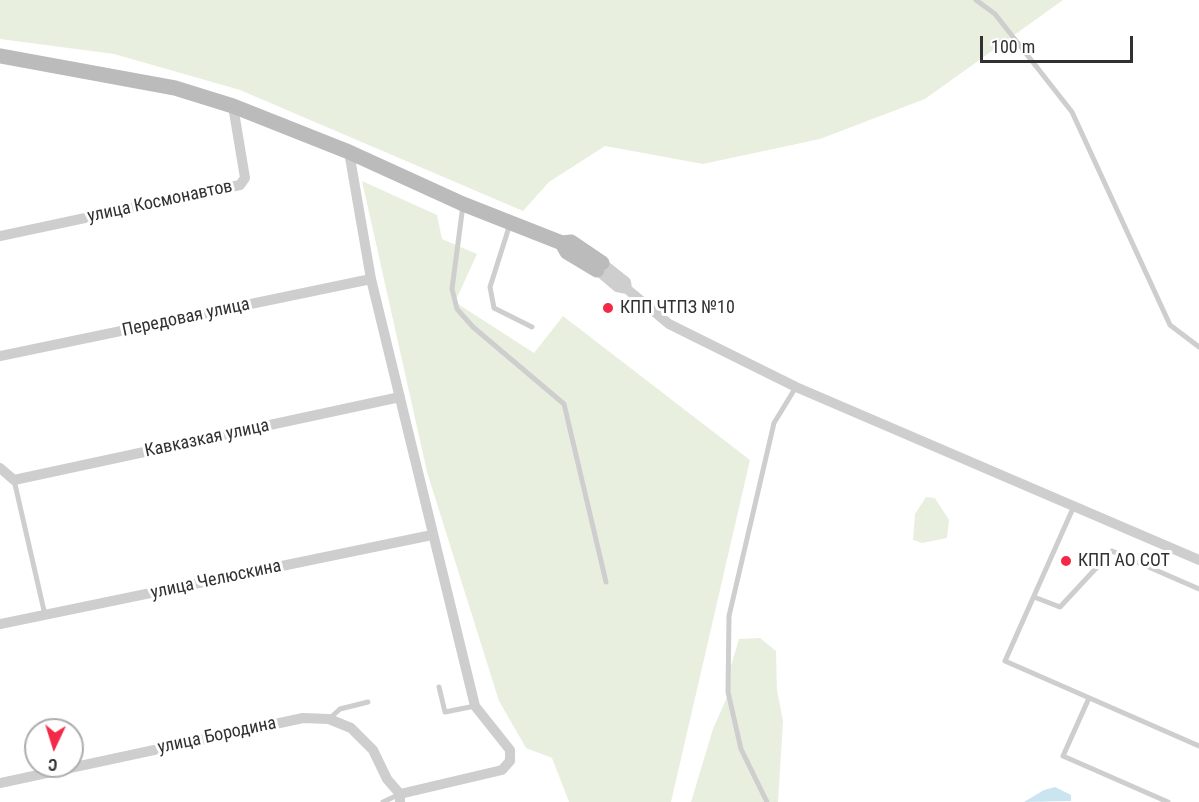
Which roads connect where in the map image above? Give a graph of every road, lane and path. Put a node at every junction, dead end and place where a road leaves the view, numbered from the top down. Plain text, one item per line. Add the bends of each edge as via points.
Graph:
1 (975, 0) edge
2 (0, 56) edge
3 (233, 106) junction
4 (349, 152) junction
5 (463, 204) junction
6 (511, 223) junction
7 (0, 236) edge
8 (599, 267) joint
9 (371, 279) junction
10 (532, 327) dead end
11 (1199, 347) edge
12 (0, 356) edge
13 (796, 387) junction
14 (400, 397) junction
15 (0, 468) edge
16 (14, 480) junction
17 (1074, 506) junction
18 (432, 535) junction
19 (1199, 560) edge
20 (606, 582) dead end
21 (1199, 589) edge
22 (1034, 597) junction
23 (45, 615) junction
24 (0, 624) edge
25 (440, 687) dead end
26 (1089, 698) junction
27 (368, 702) dead end
28 (475, 706) junction
29 (329, 719) junction
30 (1199, 746) edge
31 (0, 783) edge
32 (400, 798) edge
33 (383, 802) edge
34 (767, 802) edge
35 (1168, 802) edge

1 - 11 lane via 995,14 1072,112 1170,325
2 - 3 street via 175,88
3 - 4 street
3 - 7 street, улица Космонавтов via 245,178 240,185
4 - 5 street
4 - 9 street
5 - 6 street
5 - 20 lane via 452,289 458,309 473,327 564,404
6 - 8 street via 562,243 571,242
6 - 10 lane via 490,287 494,308
8 - 13 street via 626,282 627,290 669,324
9 - 12 street, Передовая улица
9 - 14 street
13 - 17 street
13 - 34 lane via 774,423 729,616 728,692 741,749
14 - 16 street, Кавказкая улица
14 - 18 street
15 - 16 street
16 - 23 lane
17 - 19 street
17 - 22 lane
18 - 23 street, улица Челюскина
18 - 28 street
21 - 22 lane via 1112,551 1060,607
22 - 26 lane via 1005,661
23 - 24 street, улица Челюскина
25 - 28 lane via 445,712
26 - 30 lane
26 - 35 lane via 1063,756
27 - 29 lane via 340,709
28 - 32 street via 510,750 510,761 502,770
29 - 31 street, улица Бородина via 303,718
29 - 32 street, улица Бородина via 351,728 372,750
32 - 33 lane

